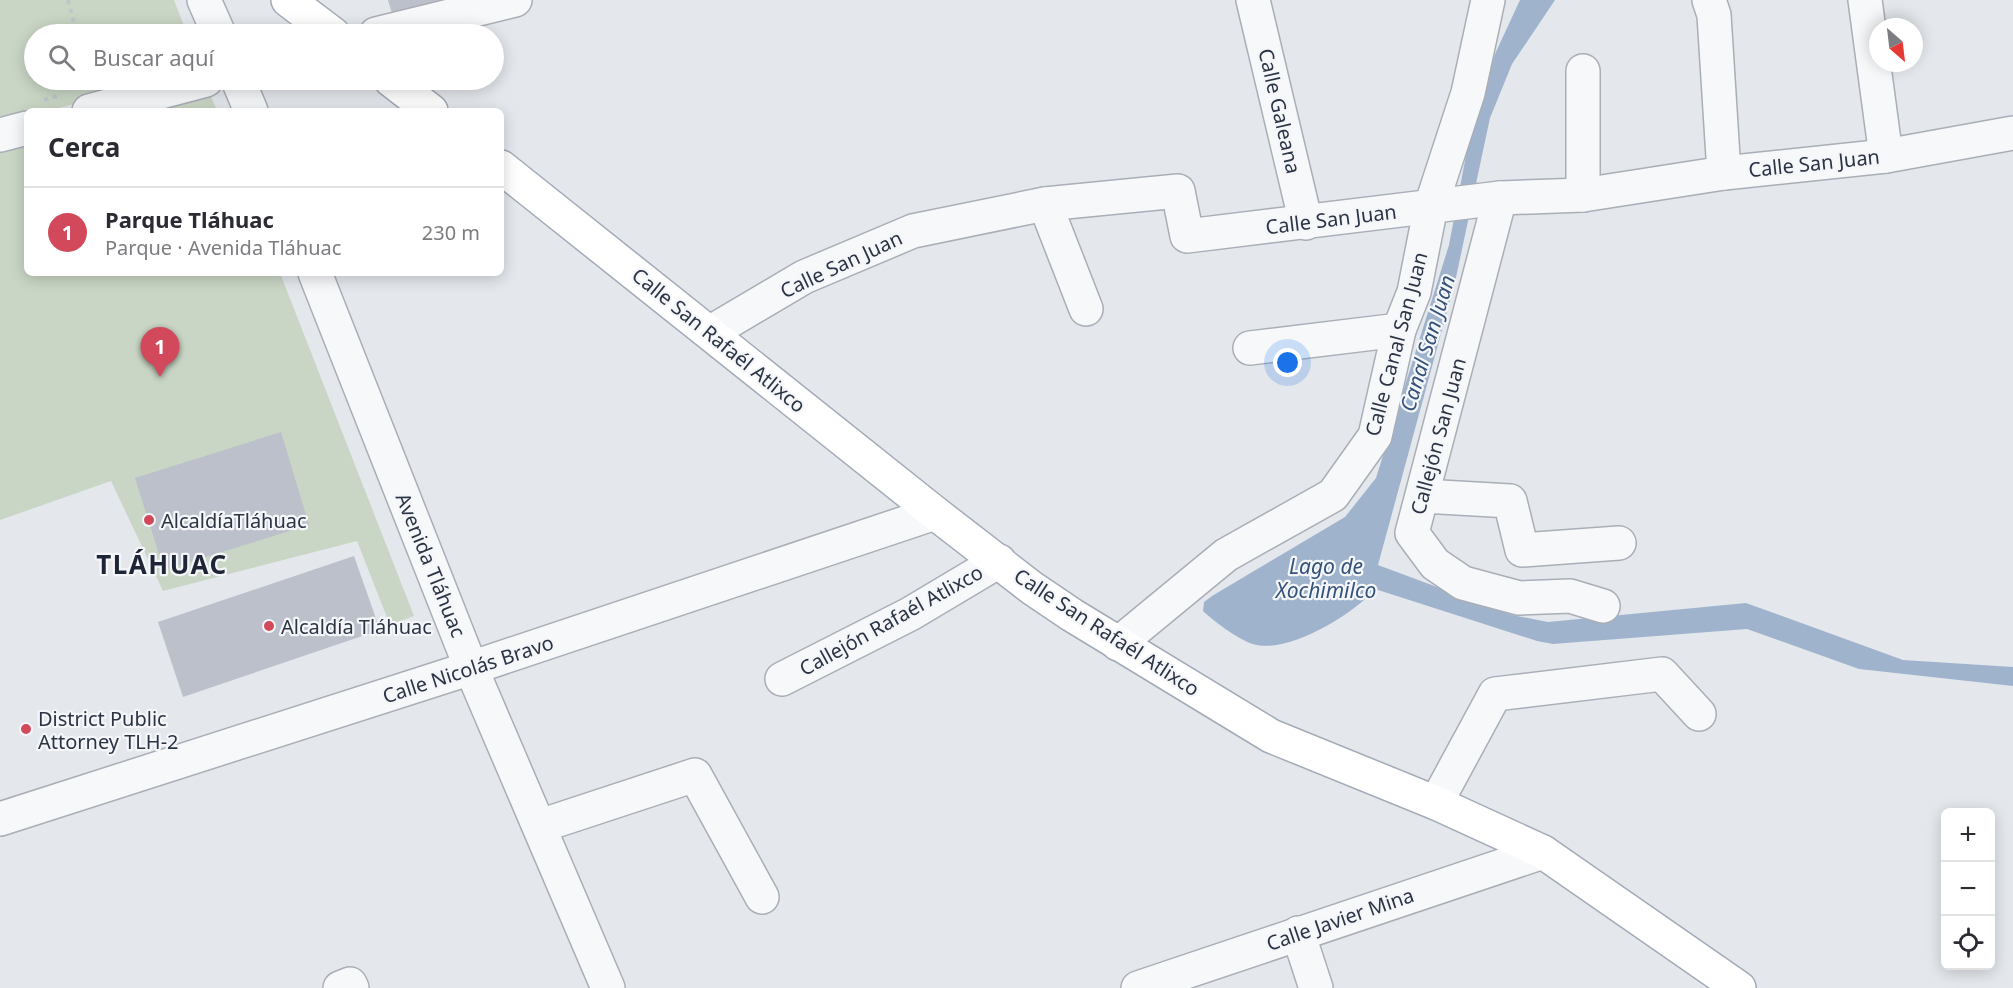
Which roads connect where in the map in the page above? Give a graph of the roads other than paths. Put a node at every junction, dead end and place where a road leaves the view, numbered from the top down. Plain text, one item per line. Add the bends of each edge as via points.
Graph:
1 (204, 0) edge
2 (288, 0) edge
3 (515, 0) edge
4 (1253, 0) edge
5 (1488, 0) edge
6 (1709, 0) edge
7 (1865, 0) edge
8 (215, 24) edge
9 (320, 24) edge
10 (417, 24) edge
11 (1583, 71) dead end
12 (148, 90) edge
13 (242, 90) edge
14 (404, 90) edge
15 (78, 102) edge
16 (250, 108) edge
17 (427, 108) edge
18 (24, 119) edge
19 (2013, 133) edge
20 (0, 135) edge
21 (1886, 156) junction
22 (504, 169) edge
23 (1724, 173) junction
24 (1583, 195) junction
25 (1500, 198) junction
26 (1045, 204) junction
27 (1431, 206) junction
28 (1306, 223) junction
29 (316, 276) edge
30 (1086, 309) dead end
31 (1399, 330) junction
32 (711, 332) junction
33 (1251, 348) dead end
34 (1423, 496) junction
35 (934, 513) junction
36 (1619, 543) dead end
37 (999, 561) junction
38 (1603, 606) dead end
39 (1118, 644) junction
40 (471, 668) junction
41 (782, 679) dead end
42 (1700, 714) dead end
43 (1436, 803) junction
44 (0, 819) edge
45 (540, 826) junction
46 (1543, 852) junction
47 (762, 897) dead end
48 (1298, 933) junction
49 (609, 988) edge
50 (1138, 988) edge
51 (1316, 988) edge
52 (1739, 988) edge

1 - 8 street
2 - 9 main road
3 - 10 street
4 - 28 street, Calle Galeana
5 - 27 street, Calle Canal San Juan via 1468,93
6 - 23 street via 1714,15
7 - 21 street
11 - 24 street
12 - 15 street
13 - 16 street
14 - 17 main road
18 - 20 street
19 - 21 street, Calle San Juan
21 - 23 street, Calle San Juan
22 - 32 main road, Calle San Rafaél Atlixco
23 - 24 street, Calle San Juan
24 - 25 street, Calle San Juan
25 - 27 street, Calle San Juan
25 - 34 street, Callejón San Juan
26 - 28 street, Calle San Juan via 1178,191 1187,236
26 - 30 street
26 - 32 street, Calle San Juan via 913,231 804,277
27 - 28 street, Calle San Juan
27 - 31 street, Calle Canal San Juan via 1414,292
29 - 40 street, Avenida Tláhuac
31 - 33 street
31 - 39 street, Calle Canal San Juan via 1375,436 1333,495 1226,555
32 - 35 main road, Calle San Rafaél Atlixco
34 - 36 street via 1510,501 1522,550
34 - 38 street, Callejón San Juan via 1412,533 1435,564 1463,584 1519,598 1570,596
35 - 37 main road, Calle San Rafaél Atlixco
35 - 40 street, Calle Nicolás Bravo
37 - 39 main road, Calle San Rafaél Atlixco via 1032,588
37 - 41 street, Callejón Rafaél Atlixco via 910,614
39 - 43 main road, Calle San Rafaél Atlixco via 1271,736
40 - 44 street, Calle Nicolás Bravo
40 - 45 street, Avenida Tláhuac
42 - 43 street via 1662,674 1495,694
43 - 46 main road, Calle San Rafaél Atlixco
45 - 47 street via 694,775
45 - 49 street, Avenida Tláhuac
46 - 48 street, Calle Javier Mina
46 - 52 main road, Calle San Rafaél Atlixco
48 - 50 street, Calle Javier Mina
48 - 51 street

